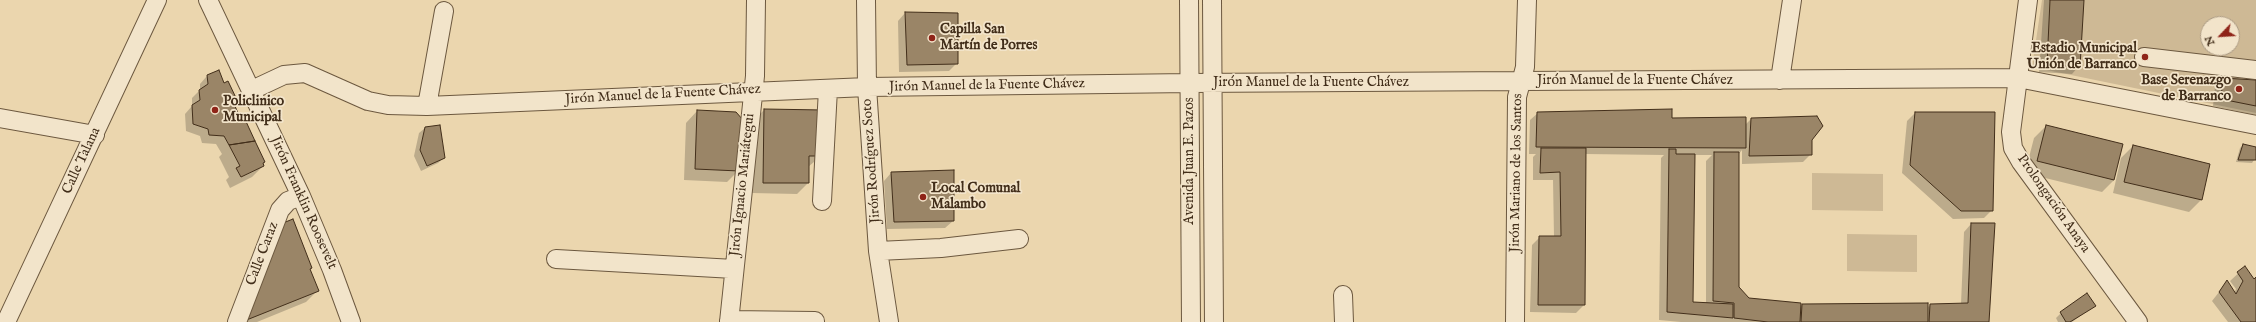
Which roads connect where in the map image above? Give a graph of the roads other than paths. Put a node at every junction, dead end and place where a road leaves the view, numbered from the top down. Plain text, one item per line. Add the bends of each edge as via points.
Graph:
1 (157, 0) edge
2 (208, 0) edge
3 (756, 0) edge
4 (866, 0) edge
5 (1189, 0) edge
6 (1212, 0) edge
7 (1527, 0) edge
8 (1792, 0) edge
9 (2028, 0) edge
10 (444, 11) dead end
11 (2144, 57) dead end
12 (2256, 70) edge
13 (2018, 78) junction
14 (1780, 80) junction
15 (1520, 81) junction
16 (1190, 83) junction
17 (1212, 83) junction
18 (867, 87) junction
19 (828, 89) junction
20 (252, 90) junction
21 (753, 91) junction
22 (428, 106) junction
23 (0, 118) edge
24 (2256, 125) edge
25 (95, 135) junction
26 (301, 196) junction
27 (822, 201) dead end
28 (1019, 239) dead end
29 (878, 251) junction
30 (556, 259) dead end
31 (734, 269) junction
32 (1343, 295) dead end
33 (729, 321) edge
34 (6, 322) edge
35 (238, 322) edge
36 (351, 322) edge
37 (815, 322) edge
38 (889, 322) edge
39 (1191, 322) edge
40 (1214, 322) edge
41 (1344, 322) edge
42 (1515, 322) edge
43 (2138, 322) edge

1 - 25 street, Calle Talana
2 - 20 street, Jirón Franklin Roosevelt
3 - 21 street, Jirón Ignacio Mariátegui
4 - 18 street, Jirón Rodríguez Soto
5 - 16 street, Avenida Juan E. Pazos
6 - 17 street, Avenida Juan E. Pazos
7 - 15 street, Jirón Mariano de los Santos via 1525,67
8 - 14 street
9 - 13 street, Prolongación Anaya
10 - 22 street
11 - 12 street
13 - 14 street, Jirón Manuel de la Fuente Chávez
13 - 24 street, Jirón Manuel de la Fuente Chávez
13 - 43 street, Prolongación Anaya via 2011,132 2014,148 2021,162
14 - 15 street, Jirón Manuel de la Fuente Chávez
15 - 17 street, Jirón Manuel de la Fuente Chávez
15 - 42 street, Jirón Mariano de los Santos via 1516,97
16 - 17 street, Jirón Manuel de la Fuente Chávez
16 - 18 street, Jirón Manuel de la Fuente Chávez
16 - 39 street, Avenida Juan E. Pazos
17 - 40 street, Avenida Juan E. Pazos
18 - 19 street, Jirón Manuel de la Fuente Chávez
18 - 29 street, Jirón Rodríguez Soto
19 - 21 street, Jirón Manuel de la Fuente Chávez
19 - 27 street
20 - 22 street, Jirón Manuel de la Fuente Chávez via 284,75 305,73 368,101 388,105
20 - 26 street, Jirón Franklin Roosevelt
21 - 22 street, Jirón Manuel de la Fuente Chávez
21 - 31 street, Jirón Ignacio Mariátegui
23 - 25 street
25 - 34 street, Calle Talana
26 - 35 street, Calle Caraz via 288,201 280,210
26 - 36 street, Jirón Franklin Roosevelt
28 - 29 street via 941,248
29 - 38 street, Jirón Rodríguez Soto
30 - 31 street
31 - 33 street, Jirón Ignacio Mariátegui
32 - 41 street
33 - 37 street

